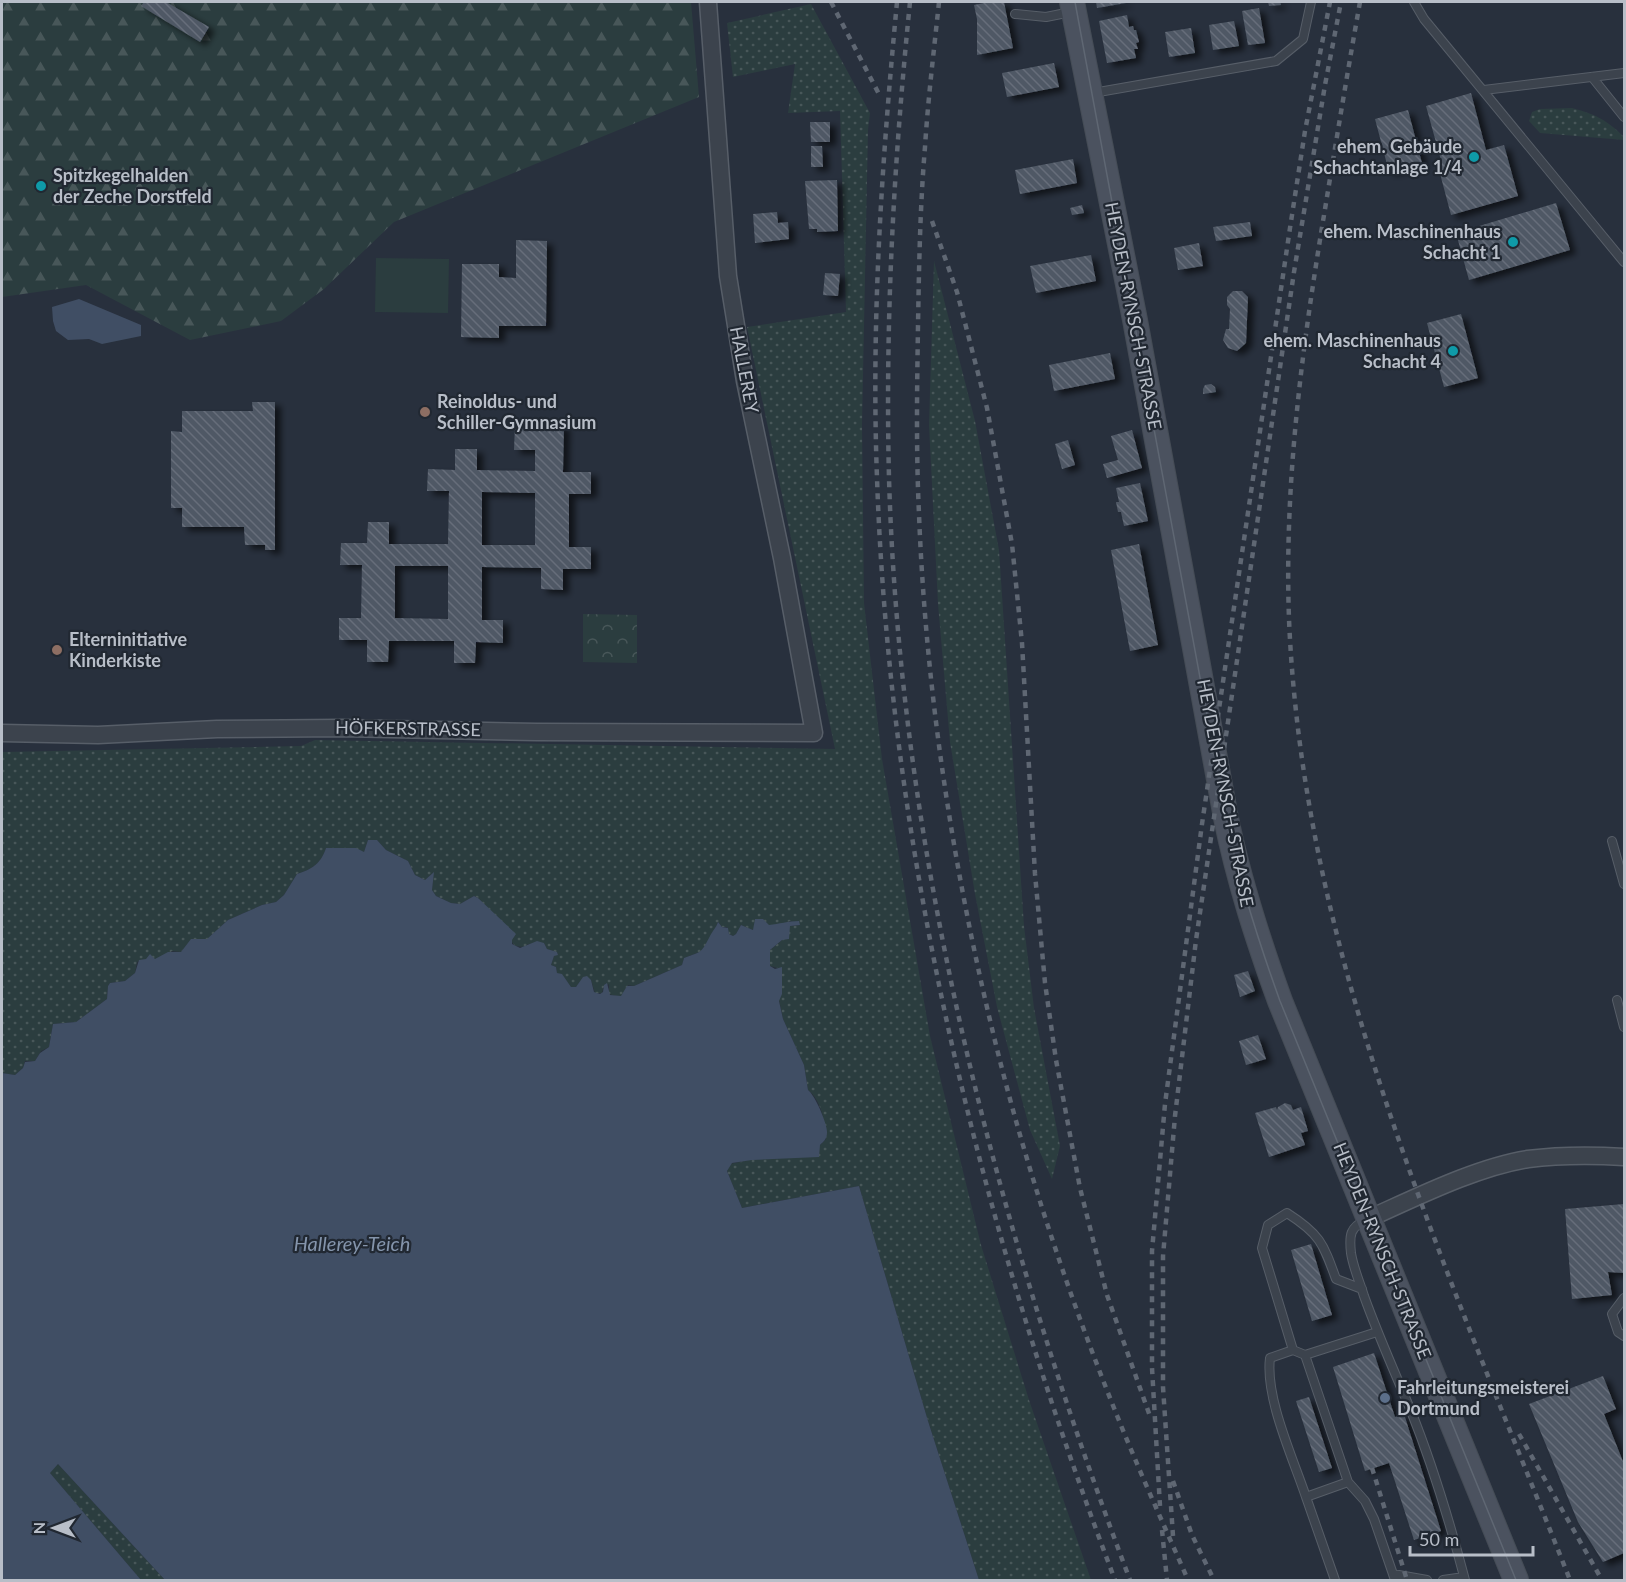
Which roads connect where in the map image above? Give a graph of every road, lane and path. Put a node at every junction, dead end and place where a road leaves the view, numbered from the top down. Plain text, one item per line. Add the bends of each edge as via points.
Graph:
1 (708, 2) edge
2 (1311, 2) edge
3 (1414, 2) edge
4 (1073, 6) edge
5 (1015, 14) dead end
6 (1624, 73) edge
7 (1592, 77) junction
8 (1484, 90) junction
9 (1090, 94) junction
10 (1624, 117) edge
11 (1624, 262) edge
12 (2, 733) edge
13 (814, 734) joint
14 (1612, 841) dead end
15 (1624, 884) edge
16 (1617, 1000) dead end
17 (1624, 1027) edge
18 (1624, 1157) edge
19 (1370, 1218) junction
20 (1362, 1289) junction
21 (1624, 1298) edge
22 (1377, 1332) junction
23 (1624, 1336) edge
24 (1293, 1350) junction
25 (1305, 1355) junction
26 (1348, 1482) junction
27 (1306, 1497) junction
28 (1394, 1577) edge
29 (1465, 1579) edge
30 (1335, 1581) edge
31 (1427, 1581) edge
32 (1443, 1581) edge
33 (1516, 1581) edge

1 - 13 street, HALLEREY via 734,321
2 - 9 lane via 1304,39 1276,61
3 - 8 lane
4 - 5 lane via 1046,17
4 - 9 main road, HEYDEN-RYNSCH-STRASSE
6 - 7 lane
7 - 8 lane
7 - 10 lane
8 - 11 lane
9 - 19 main road, HEYDEN-RYNSCH-STRASSE via 1236,866 1280,1001
12 - 13 street, HÖFKERSTRASSE via 98,735 342,728
14 - 15 lane
16 - 17 lane
18 - 19 street via 1586,1155 1527,1160 1478,1172
19 - 20 lane via 1356,1225 1350,1238
19 - 33 main road, HEYDEN-RYNSCH-STRASSE
20 - 22 lane
20 - 24 lane via 1336,1280 1323,1246 1309,1227 1287,1213 1268,1225 1262,1248
21 - 23 lane via 1612,1314 1618,1332
22 - 25 lane
22 - 29 lane via 1411,1412
24 - 25 lane
24 - 27 lane via 1270,1358 1270,1391
25 - 26 lane
26 - 27 lane
26 - 28 lane via 1374,1519
27 - 30 lane
28 - 31 lane
29 - 32 lane

